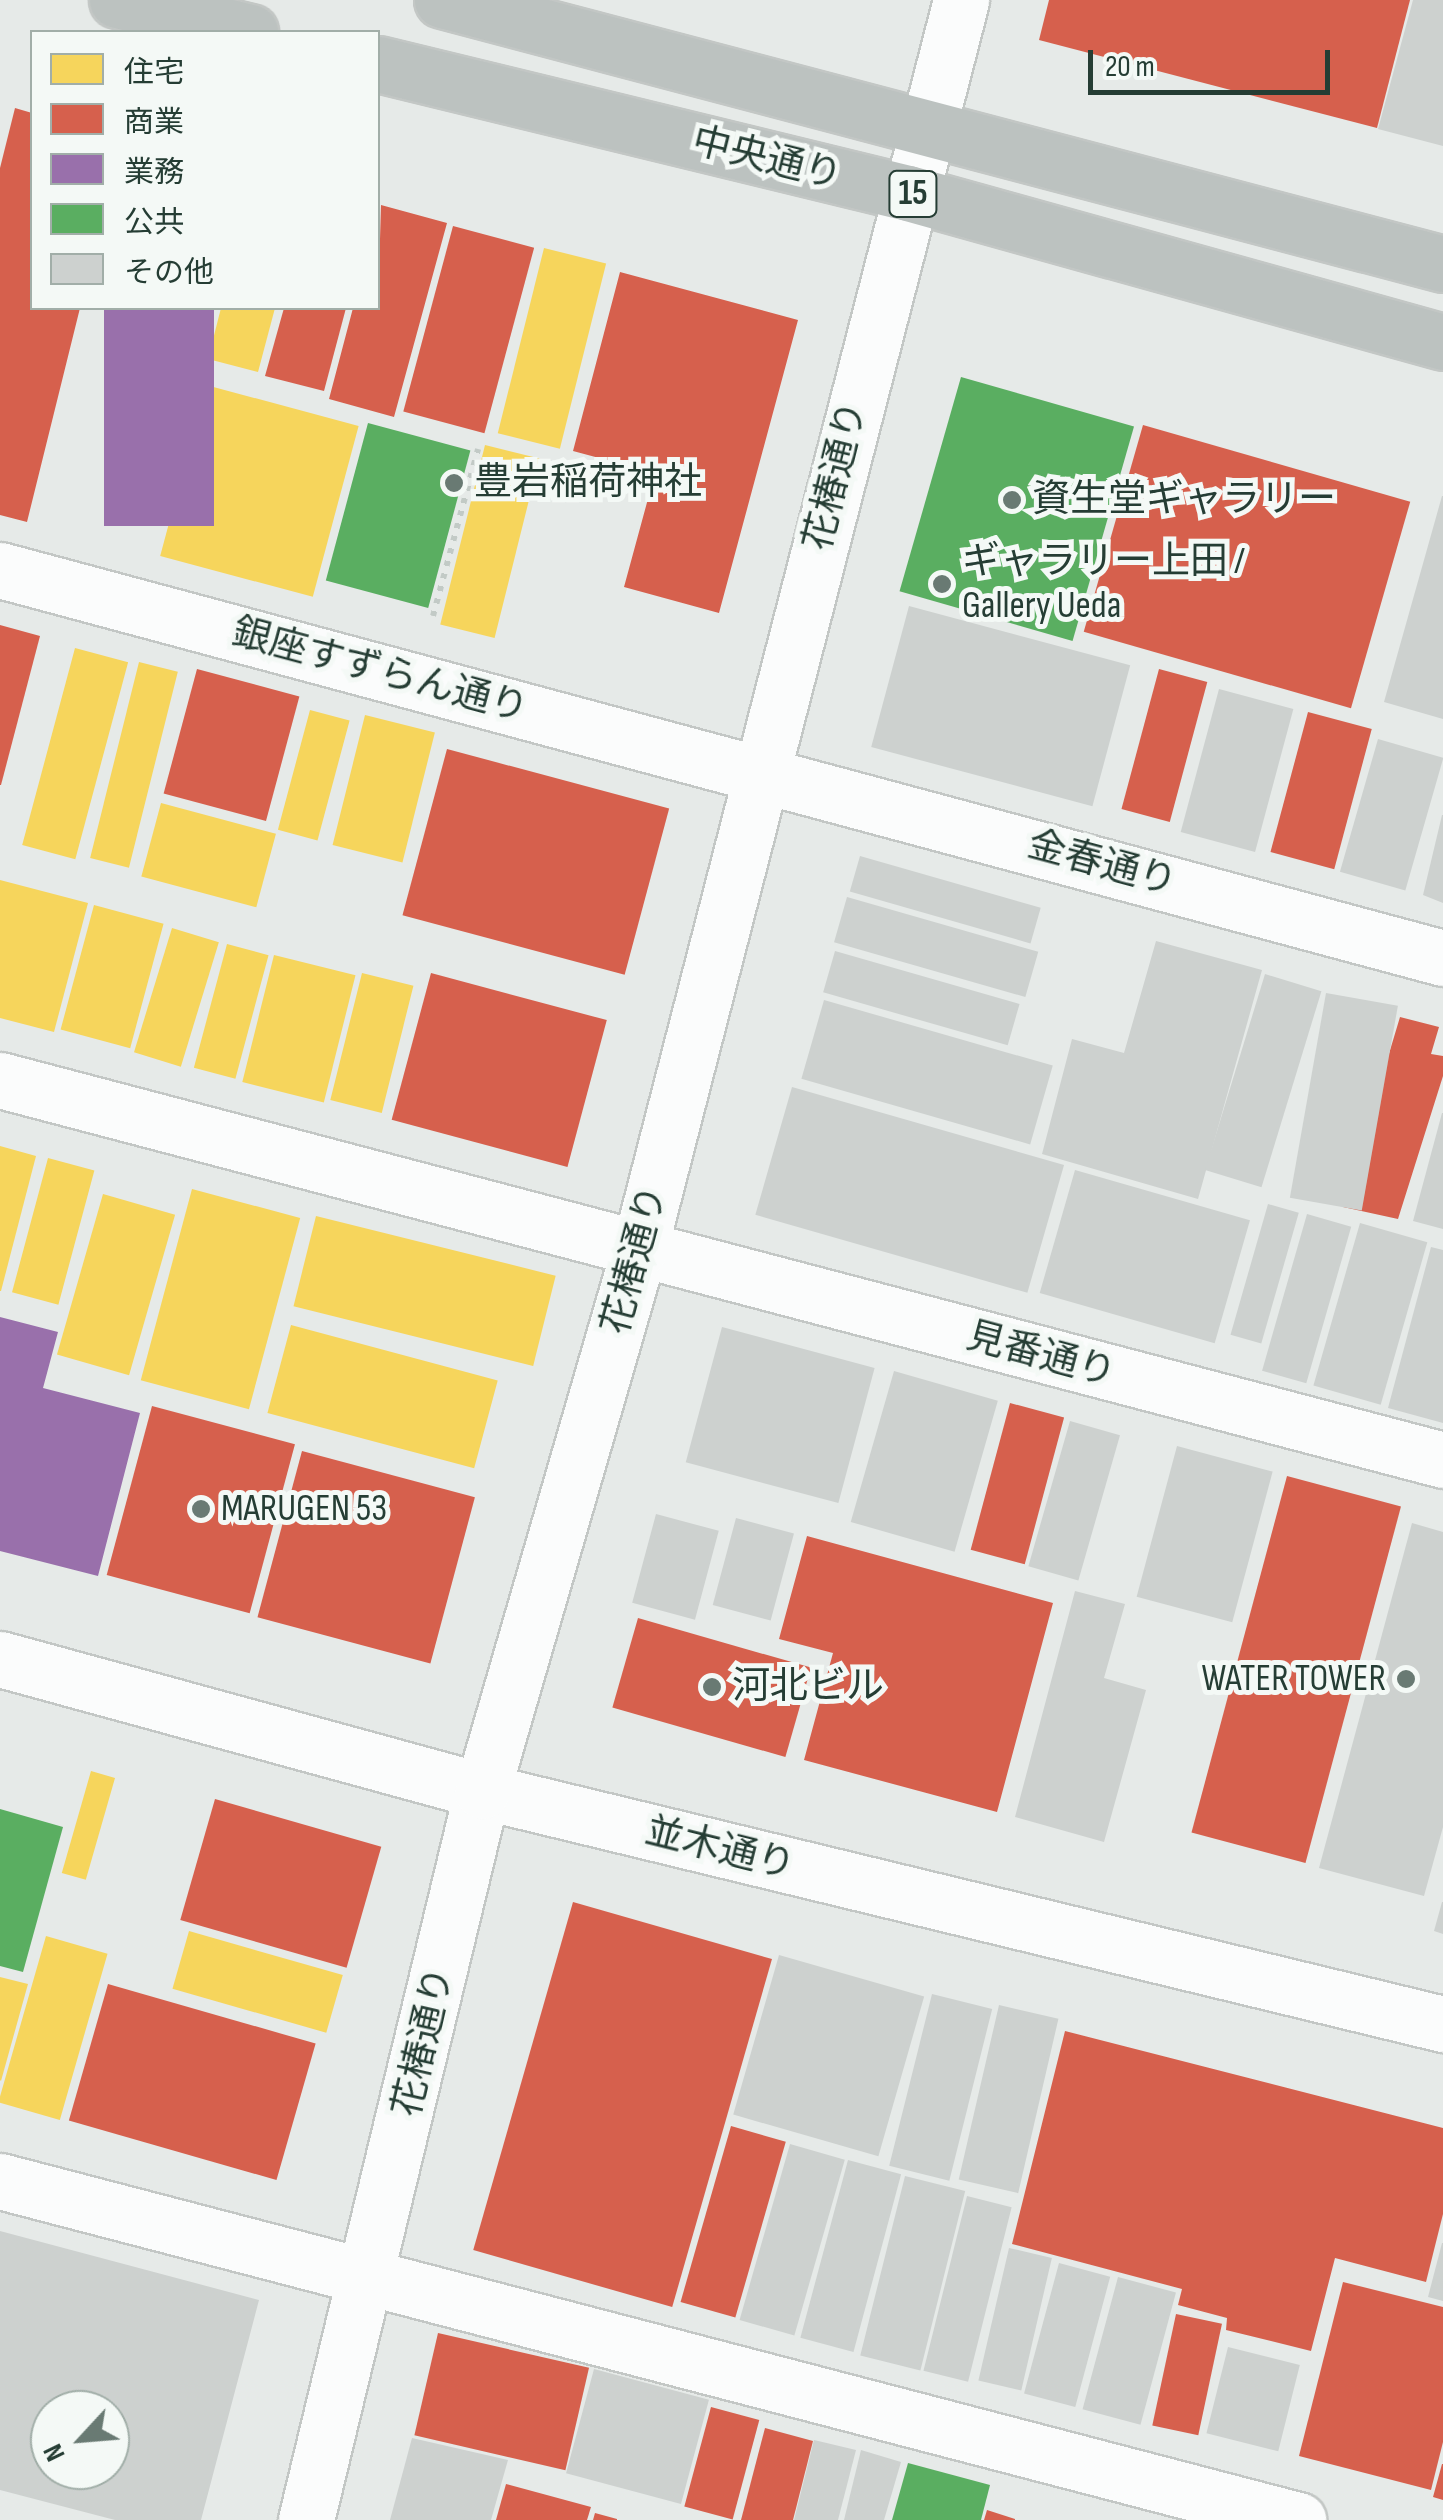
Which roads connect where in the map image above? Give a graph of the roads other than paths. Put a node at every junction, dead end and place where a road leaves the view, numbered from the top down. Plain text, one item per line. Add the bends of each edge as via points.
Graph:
1 (117, 0) edge
2 (442, 0) edge
3 (962, 0) edge
4 (242, 30) edge
5 (380, 64) edge
6 (930, 127) junction
7 (908, 193) junction
8 (1443, 264) edge
9 (1443, 342) edge
10 (0, 570) edge
11 (760, 771) junction
12 (1443, 958) edge
13 (0, 1080) edge
14 (639, 1250) junction
15 (1443, 1460) edge
16 (0, 1659) edge
17 (482, 1791) junction
18 (1443, 2024) edge
19 (0, 2181) edge
20 (370, 2272) junction
21 (306, 2520) edge
22 (1298, 2520) edge

1 - 4 highway
2 - 6 highway, 中央通り / 15
3 - 6 street, 花椿通り
5 - 7 highway, 中央通り / 15
6 - 7 street, 花椿通り
6 - 8 highway, 中央通り / 15
7 - 9 highway, 中央通り / 15
7 - 11 street, 花椿通り
10 - 11 street, 銀座すずらん通り
11 - 12 street, 金春通り
11 - 14 street, 花椿通り
13 - 14 street, 見番通り
14 - 15 street, 見番通り
14 - 17 street, 花椿通り
16 - 17 street, 並木通り
17 - 18 street, 並木通り
17 - 20 street, 花椿通り
19 - 20 street
20 - 21 street, 花椿通り
20 - 22 street

